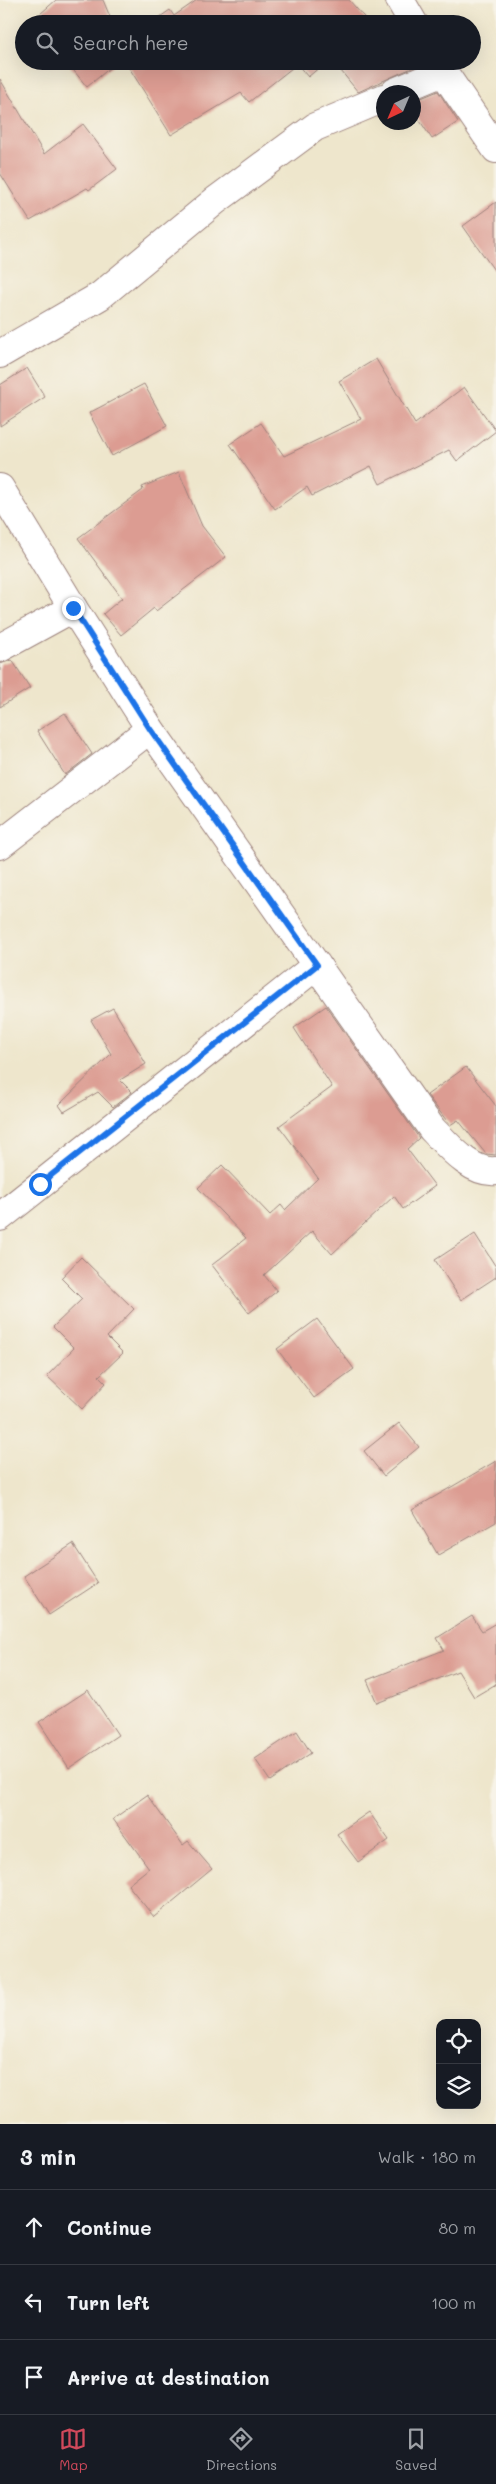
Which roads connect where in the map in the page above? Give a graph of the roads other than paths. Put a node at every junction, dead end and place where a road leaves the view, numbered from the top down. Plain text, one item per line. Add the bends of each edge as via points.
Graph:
1 (400, 0) edge
2 (409, 15) edge
3 (435, 70) edge
4 (442, 70) edge
5 (408, 85) edge
6 (376, 101) edge
7 (496, 149) edge
8 (0, 354) edge
9 (0, 488) edge
10 (73, 608) junction
11 (0, 648) edge
12 (150, 729) junction
13 (0, 845) edge
14 (317, 965) junction
15 (496, 1171) edge
16 (0, 1217) edge

1 - 2 street
3 - 5 street
4 - 7 street
6 - 8 street via 315,127 215,201 100,296
9 - 10 street
10 - 11 street
10 - 12 street
12 - 13 street
12 - 14 street
14 - 15 street via 432,1129 467,1162 489,1172
14 - 16 street

